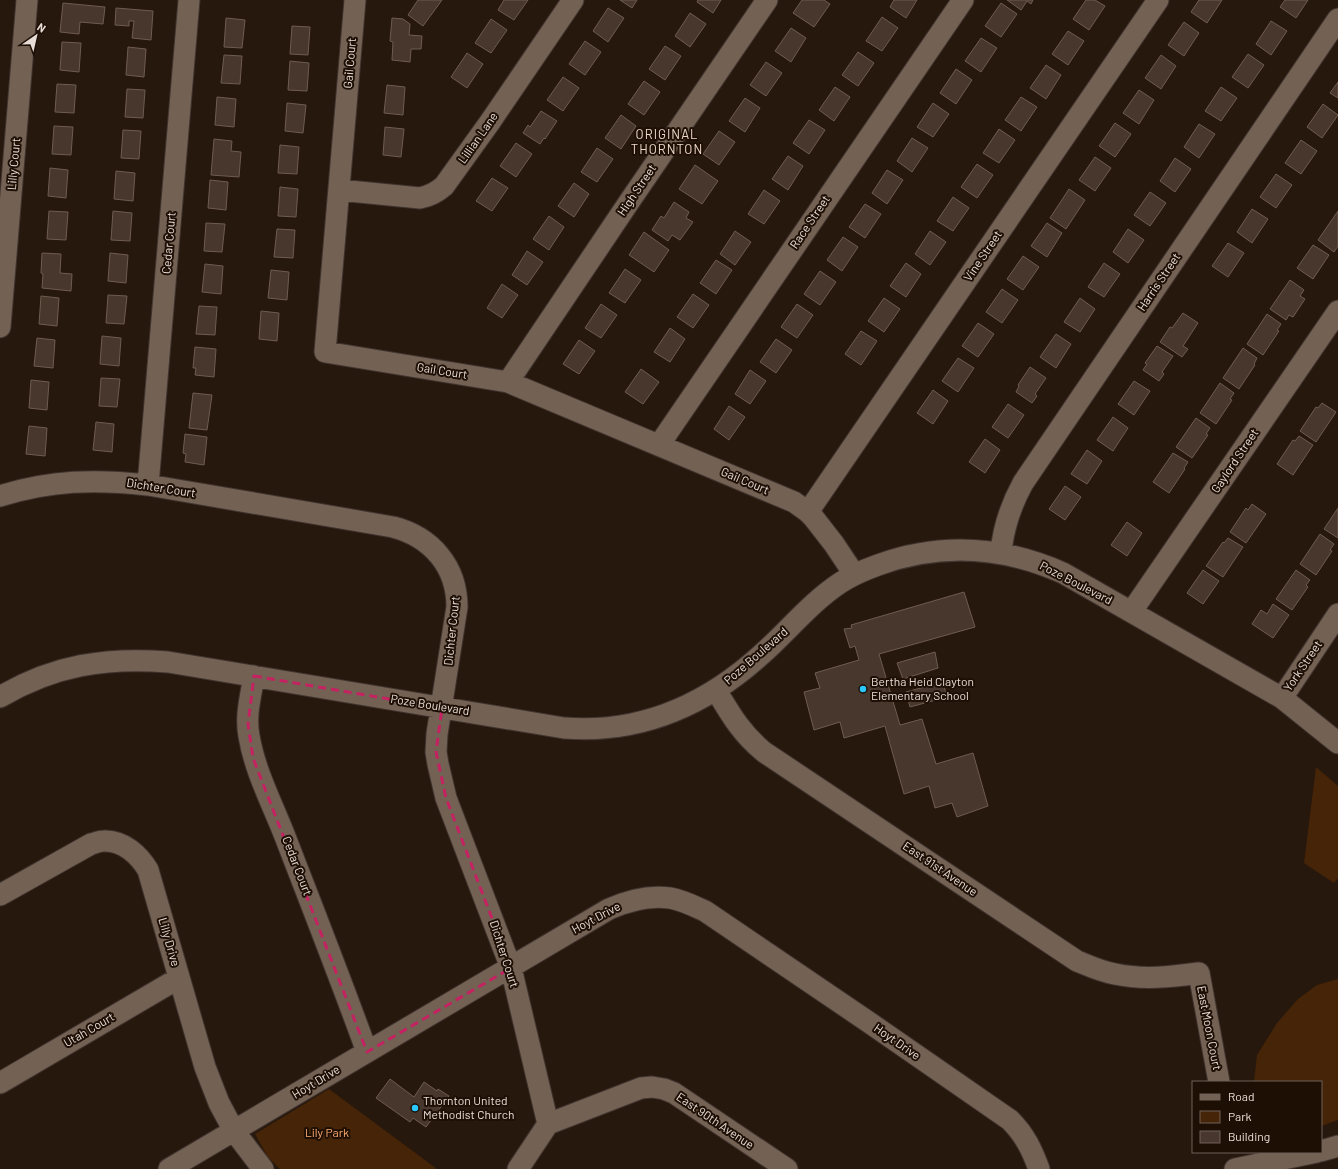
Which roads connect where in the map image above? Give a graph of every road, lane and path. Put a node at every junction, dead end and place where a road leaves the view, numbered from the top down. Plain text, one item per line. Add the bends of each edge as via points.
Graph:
1 (27, 0) edge
2 (189, 0) edge
3 (355, 0) edge
4 (573, 0) edge
5 (767, 0) edge
6 (962, 0) edge
7 (1158, 0) edge
8 (1338, 19) edge
9 (339, 190) junction
10 (1338, 311) edge
11 (0, 327) edge
12 (508, 382) junction
13 (659, 445) junction
14 (148, 485) junction
15 (0, 496) edge
16 (808, 512) junction
17 (1001, 553) junction
18 (854, 574) junction
19 (1132, 612) junction
20 (1338, 614) edge
21 (254, 676) junction
22 (716, 690) junction
23 (0, 697) edge
24 (1282, 698) junction
25 (442, 708) junction
26 (1338, 743) edge
27 (0, 895) edge
28 (511, 968) junction
29 (1199, 973) joint
30 (179, 978) junction
31 (367, 1052) junction
32 (1219, 1081) edge
33 (0, 1083) edge
34 (548, 1124) junction
35 (234, 1131) junction
36 (1338, 1146) edge
37 (1322, 1151) edge
38 (1233, 1153) edge
39 (1312, 1153) edge
40 (169, 1169) edge
41 (263, 1169) edge
42 (518, 1169) edge
43 (787, 1169) edge
44 (1039, 1169) edge
45 (1236, 1169) edge

1 - 11 street, Lilly Court
2 - 14 street, Cedar Court
3 - 9 street, Gail Court
4 - 9 street, Lillian Lane via 490,122 437,192 420,198
5 - 12 street, High Street
6 - 13 street, Race Street
7 - 16 street, Vine Street
8 - 17 street, Harris Street via 1022,483 1006,522
9 - 12 street, Gail Court via 325,352
10 - 19 street, Gaylord Street
12 - 13 street, Gail Court
13 - 16 street, Gail Court via 794,502
14 - 15 street, Dichter Court via 115,481 55,483
14 - 25 street, Dichter Court via 393,527 422,539 444,560 457,595 456,622
16 - 18 street, Gail Court
17 - 18 street, Poze Boulevard via 933,551 908,556
17 - 19 street, Poze Boulevard via 1063,573
18 - 22 street, Poze Boulevard via 808,609 762,654
19 - 24 street, Poze Boulevard
20 - 24 street, York Street
21 - 23 street, Poze Boulevard via 168,662 96,662 47,674
21 - 25 street, Poze Boulevard
21 - 31 street, Cedar Court via 248,724 253,758
22 - 25 street, Poze Boulevard via 677,711 646,721 606,728 564,728
22 - 29 street, East 91st Avenue via 736,724 764,752 1077,961 1115,974 1144,978
24 - 26 street, Poze Boulevard
25 - 28 street, Dichter Court via 436,752 446,798
27 - 30 street, Lilly Drive via 91,844 104,841 117,843 141,858 148,870
28 - 31 street, Hoyt Drive
28 - 34 street, Dichter Court
28 - 44 street, Hoyt Drive via 609,909 622,904 660,898 688,903 705,911 1010,1120 1028,1141
29 - 32 street, East Moon Court
30 - 33 street, Utah Court
30 - 35 street, Lilly Drive via 205,1067 219,1103
31 - 35 street, Hoyt Drive
34 - 42 street
34 - 43 street, East 90th Avenue via 641,1088 664,1089 684,1099
35 - 40 street, Hoyt Drive
35 - 41 street, Lilly Drive
36 - 37 street
38 - 45 street
39 - 45 street

